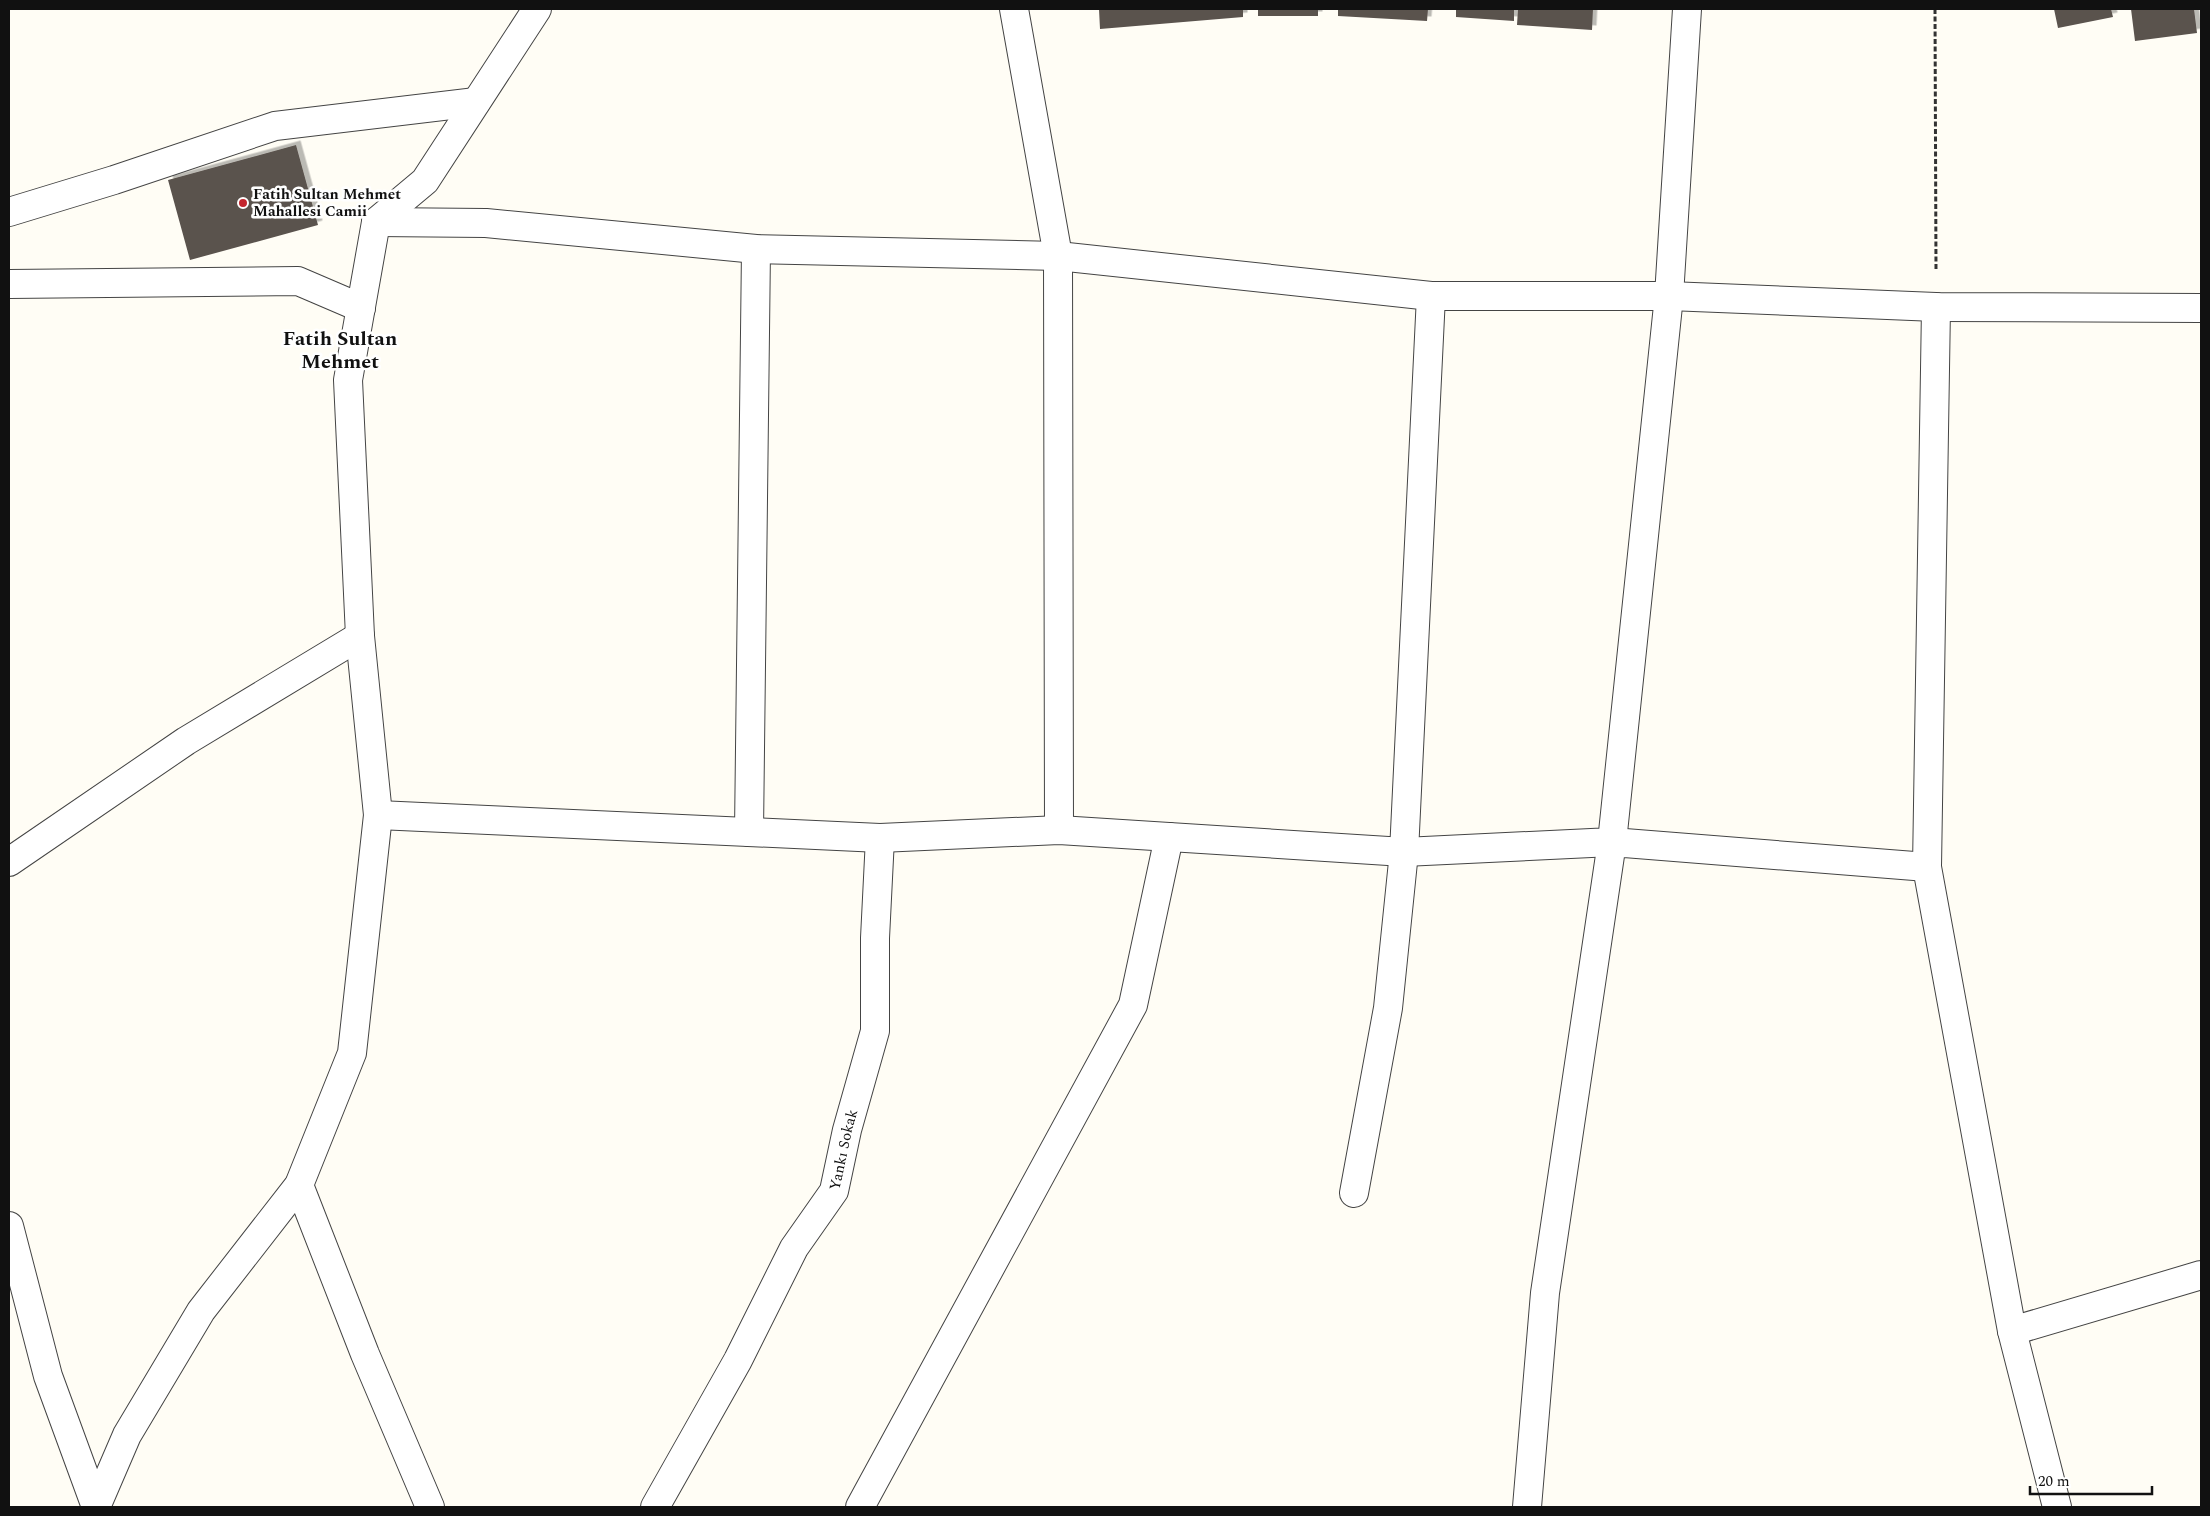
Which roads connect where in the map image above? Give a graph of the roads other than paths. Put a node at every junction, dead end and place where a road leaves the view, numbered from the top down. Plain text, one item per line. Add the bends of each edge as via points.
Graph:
1 (537, 9) edge
2 (1014, 9) edge
3 (1688, 9) edge
4 (476, 102) junction
5 (9, 212) edge
6 (376, 222) junction
7 (756, 249) junction
8 (1058, 256) junction
9 (9, 284) edge
10 (1431, 296) junction
11 (1669, 296) junction
12 (1936, 307) junction
13 (361, 308) junction
14 (2201, 308) edge
15 (360, 636) junction
16 (378, 815) junction
17 (1059, 830) junction
18 (749, 832) junction
19 (1169, 837) junction
20 (880, 838) junction
21 (1612, 842) junction
22 (1404, 852) junction
23 (9, 862) edge
24 (1927, 867) junction
25 (299, 1185) junction
26 (1354, 1193) dead end
27 (9, 1226) edge
28 (13, 1263) edge
29 (2201, 1275) edge
30 (2012, 1331) junction
31 (96, 1507) edge
32 (430, 1507) edge
33 (655, 1507) edge
34 (860, 1507) edge
35 (1526, 1507) edge
36 (2057, 1507) edge

1 - 4 street
2 - 8 street
3 - 11 street
4 - 5 street via 275,126
4 - 6 street via 425,181
6 - 7 street via 486,223
6 - 13 street
7 - 8 street
7 - 18 street
8 - 10 street
8 - 17 street
9 - 13 street via 298,281
10 - 11 street
10 - 22 street
11 - 12 street
11 - 21 street
12 - 14 street
12 - 24 street
13 - 15 street via 348,380
15 - 16 street
15 - 23 street via 186,741
16 - 18 street
16 - 25 street via 352,1054
17 - 19 street
17 - 20 street
18 - 20 street
19 - 22 street
19 - 34 street via 1133,1005
20 - 33 street, Yankı Sokak via 875,1031 847,1130 834,1192 794,1248 738,1360
21 - 22 street
21 - 24 street
21 - 35 street via 1545,1293
22 - 26 street via 1388,1008
24 - 30 street
25 - 31 street via 201,1311 127,1435
25 - 32 street via 365,1354
27 - 28 street
28 - 31 street via 48,1376
29 - 30 street
30 - 36 street

